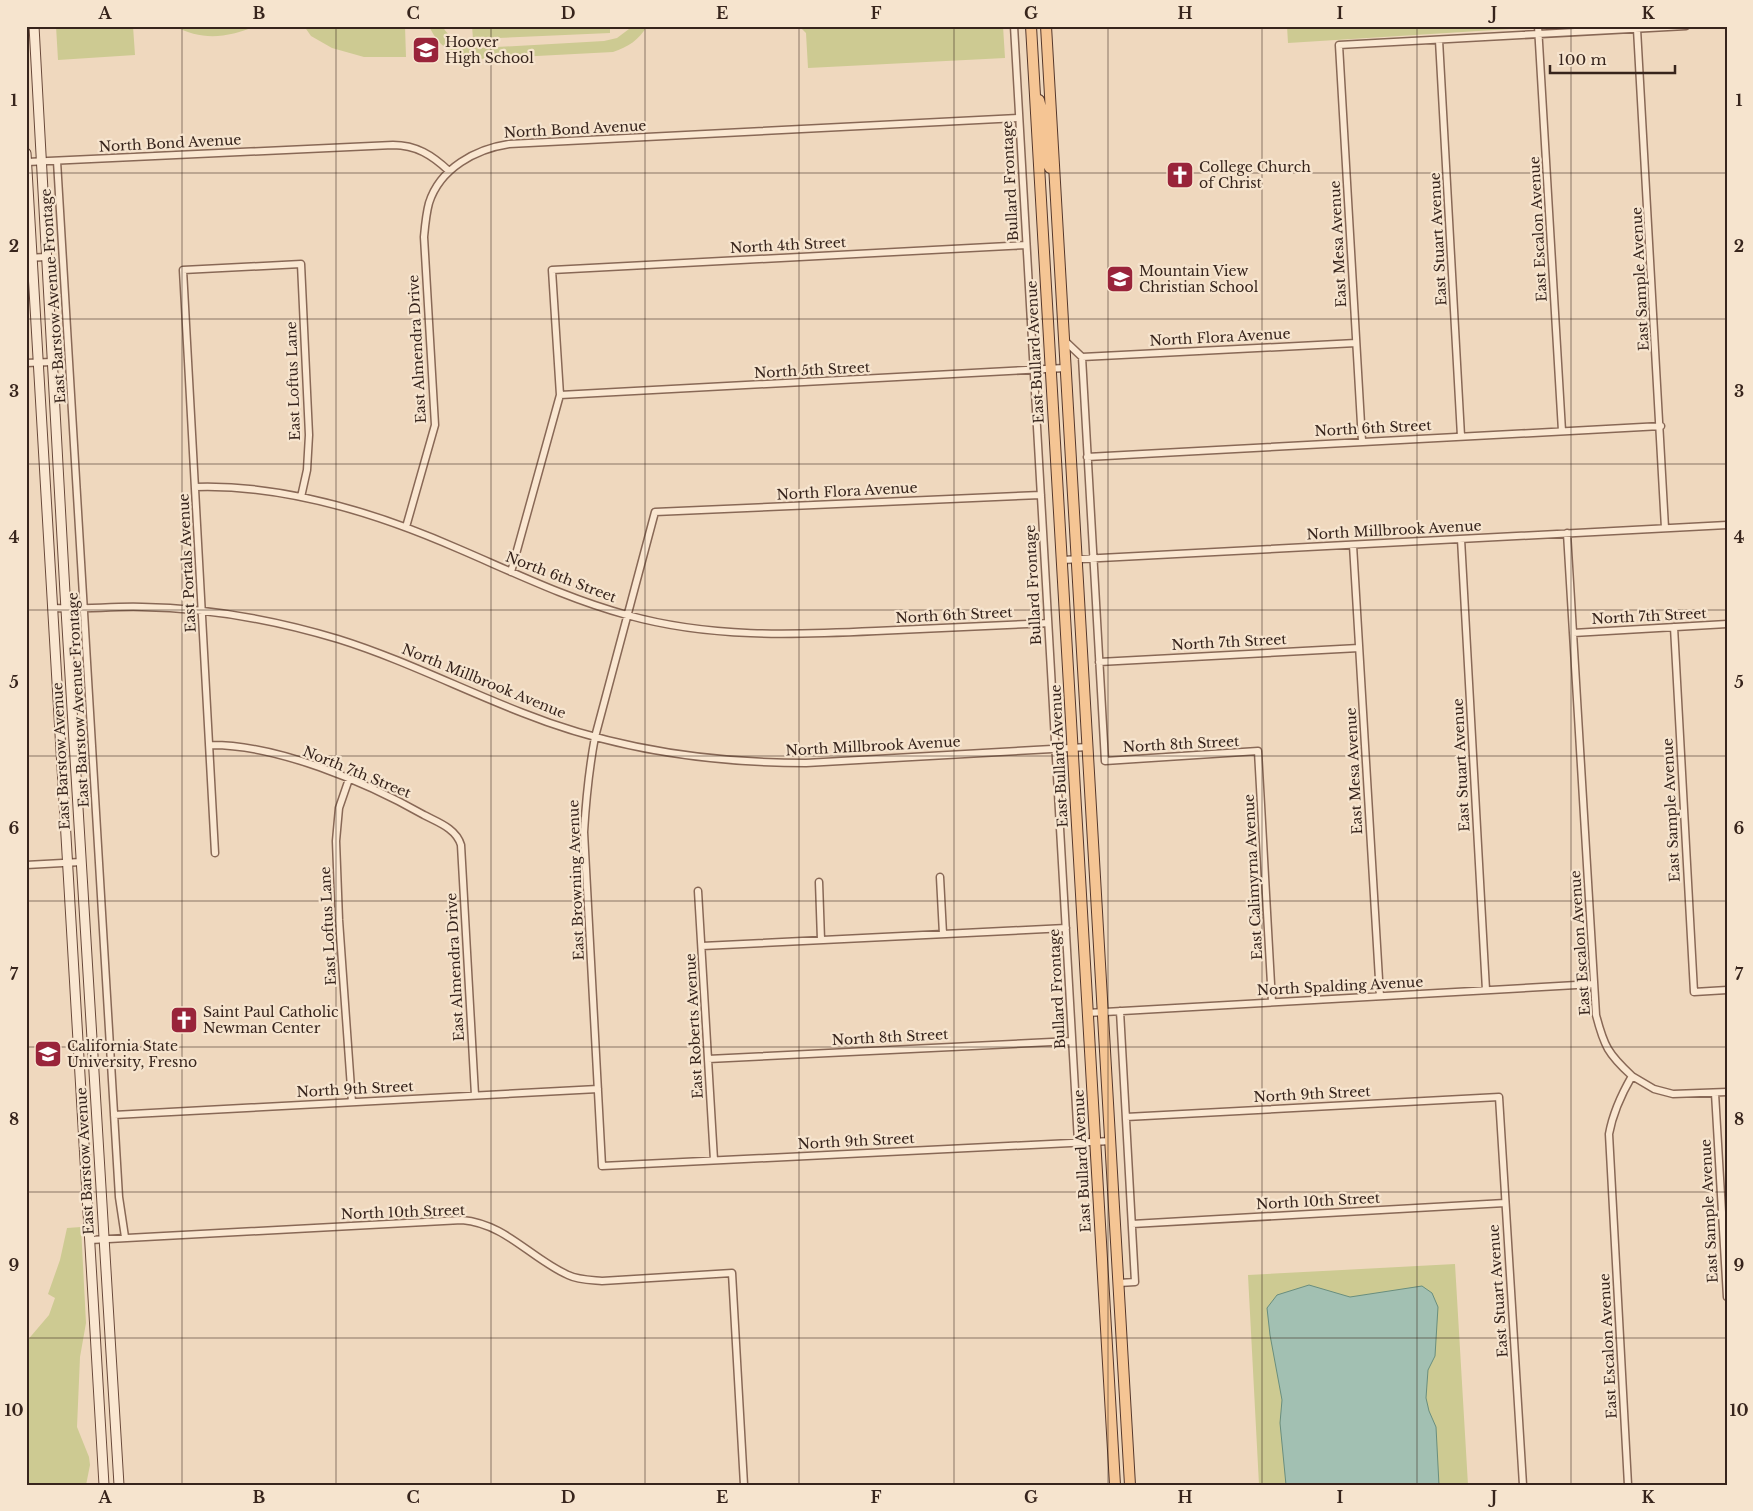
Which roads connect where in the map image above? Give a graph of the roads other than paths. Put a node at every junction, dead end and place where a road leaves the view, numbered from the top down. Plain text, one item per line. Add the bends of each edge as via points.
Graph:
1 (34, 26) edge
2 (1014, 26) edge
3 (1031, 26) edge
4 (1046, 26) edge
5 (1538, 26) edge
6 (1686, 26) edge
7 (1638, 29) junction
8 (1539, 34) junction
9 (1439, 40) junction
10 (1034, 82) junction
11 (1019, 118) junction
12 (26, 152) edge
13 (57, 161) junction
14 (27, 162) edge
15 (41, 162) junction
16 (1054, 169) junction
17 (449, 171) junction
18 (1026, 245) junction
19 (46, 257) junction
20 (29, 258) edge
21 (301, 264) joint
22 (1064, 340) junction
23 (1356, 343) junction
24 (1082, 358) junction
25 (38, 362) junction
26 (52, 362) junction
27 (26, 363) edge
28 (1065, 368) junction
29 (1050, 369) junction
30 (1034, 371) junction
31 (560, 396) junction
32 (1661, 426) junction
33 (1562, 431) junction
34 (1461, 436) junction
35 (1362, 441) junction
36 (1088, 457) junction
37 (195, 487) junction
38 (1041, 494) junction
39 (301, 498) junction
40 (655, 512) joint
41 (1727, 525) edge
42 (406, 528) junction
43 (1665, 528) junction
44 (1567, 533) junction
45 (1461, 539) junction
46 (1353, 544) junction
47 (1094, 558) junction
48 (1077, 559) junction
49 (1062, 560) junction
50 (510, 572) junction
51 (52, 608) junction
52 (66, 609) junction
53 (85, 609) junction
54 (202, 611) junction
55 (627, 615) junction
56 (1048, 623) junction
57 (1727, 624) edge
58 (1674, 627) junction
59 (1573, 633) junction
60 (1359, 648) junction
61 (1100, 662) junction
62 (595, 737) junction
63 (209, 745) junction
64 (1088, 747) junction
65 (1072, 748) junction
66 (1055, 749) junction
67 (1258, 751) joint
68 (348, 779) junction
69 (459, 837) joint
70 (215, 853) dead end
71 (81, 862) junction
72 (67, 863) junction
73 (26, 865) edge
74 (940, 878) dead end
75 (819, 882) dead end
76 (698, 891) dead end
77 (1066, 928) junction
78 (943, 934) junction
79 (821, 940) junction
80 (702, 946) junction
81 (1594, 984) junction
82 (1486, 990) junction
83 (1727, 990) edge
84 (1380, 996) junction
85 (1272, 1002) junction
86 (1120, 1011) junction
87 (1104, 1012) junction
88 (1087, 1013) junction
89 (1072, 1041) junction
90 (708, 1059) junction
91 (1632, 1076) junction
92 (598, 1089) junction
93 (1727, 1092) edge
94 (1715, 1093) junction
95 (475, 1095) junction
96 (1499, 1097) joint
97 (352, 1102) junction
98 (114, 1115) junction
99 (1126, 1117) junction
100 (1110, 1141) junction
101 (1078, 1142) junction
102 (1095, 1142) junction
103 (714, 1160) junction
104 (602, 1166) joint
105 (1724, 1198) edge
106 (1505, 1203) junction
107 (1132, 1224) junction
108 (125, 1238) junction
109 (104, 1239) junction
110 (90, 1240) junction
111 (1118, 1283) junction
112 (1727, 1297) edge
113 (104, 1485) edge
114 (119, 1485) edge
115 (744, 1485) edge
116 (1116, 1485) edge
117 (1130, 1485) edge
118 (1523, 1485) edge
119 (1628, 1485) edge

1 - 15 main road, East Barstow Avenue
2 - 11 street, Bullard Frontage
3 - 10 main road, East Bullard Avenue
4 - 16 main road, East Bullard Avenue
5 - 8 street, East Escalon Avenue
6 - 7 street
7 - 8 street
7 - 32 street, East Sample Avenue
8 - 9 street
8 - 33 street, East Escalon Avenue
9 - 23 street, East Mesa Avenue via 1339,46
9 - 34 street, East Stuart Avenue
10 - 16 main road via 1043,115 1046,161
10 - 29 main road, East Bullard Avenue
11 - 17 street, North Bond Avenue via 509,144 478,152
11 - 18 street, Bullard Frontage
12 - 14 main road, East Barstow Avenue
13 - 15 street, North Bond Avenue
13 - 17 street, North Bond Avenue via 405,145 430,155
13 - 53 street, East Barstow Avenue Frontage
14 - 15 street, North Bond Avenue
14 - 20 main road, East Barstow Avenue
15 - 19 main road, East Barstow Avenue
16 - 22 main road, East Bullard Avenue
17 - 42 street, East Almendra Drive via 430,201 426,216 424,237 435,425
18 - 30 street, Bullard Frontage
18 - 31 street, North 4th Street via 552,270
19 - 20 street
19 - 26 main road, East Barstow Avenue
20 - 25 main road, East Barstow Avenue
21 - 37 street, East Portals Avenue via 183,270
21 - 39 street, East Loftus Lane via 310,435
22 - 24 street
22 - 28 main road, East Bullard Avenue
23 - 24 street, North Flora Avenue
23 - 35 street, East Mesa Avenue
24 - 36 street
25 - 26 street
25 - 27 street
25 - 51 main road, East Barstow Avenue
26 - 52 main road, East Barstow Avenue
28 - 29 street, North 5th Street
28 - 48 main road, East Bullard Avenue
29 - 30 street, North 5th Street
29 - 49 main road, East Bullard Avenue
30 - 31 street, North 5th Street
30 - 38 street, Bullard Frontage
31 - 50 street
32 - 33 street, North 6th Street
32 - 43 street, East Sample Avenue
33 - 34 street, North 6th Street
34 - 35 street, North 6th Street
35 - 36 street, North 6th Street
36 - 47 street
37 - 39 street, North 6th Street via 259,490
37 - 54 street, East Portals Avenue
38 - 40 street, North Flora Avenue
38 - 56 street, Bullard Frontage
39 - 42 street, North 6th Street via 355,510
40 - 55 street, East Browning Avenue
41 - 43 street, North Millbrook Avenue
42 - 50 street, North 6th Street
43 - 44 street, North Millbrook Avenue
44 - 45 street, North Millbrook Avenue
44 - 59 street, East Escalon Avenue
45 - 46 street, North Millbrook Avenue
45 - 82 street, East Stuart Avenue
46 - 47 street, North Millbrook Avenue
46 - 60 street, East Mesa Avenue
47 - 48 street, North Millbrook Avenue
47 - 61 street
48 - 49 street, North Millbrook Avenue
48 - 64 main road, East Bullard Avenue
49 - 65 main road, East Bullard Avenue
50 - 55 street, North 6th Street via 584,602
51 - 52 street, North Millbrook Avenue
51 - 72 main road, East Barstow Avenue
52 - 53 street, North Millbrook Avenue
52 - 71 main road, East Barstow Avenue
53 - 54 street, North Millbrook Avenue via 142,607
53 - 98 street, East Barstow Avenue Frontage
54 - 62 street, North Millbrook Avenue via 337,639 394,658 523,713
54 - 63 street, East Portals Avenue
55 - 56 street, North 6th Street via 695,629 791,635
55 - 62 street, East Browning Avenue
56 - 66 street, Bullard Frontage
57 - 58 street, North 7th Street
58 - 59 street, North 7th Street
58 - 83 street, East Sample Avenue via 1694,992
59 - 81 street, East Escalon Avenue
60 - 61 street, North 7th Street
60 - 84 street, East Mesa Avenue
61 - 67 street, North 8th Street via 1105,761
62 - 66 street, North Millbrook Avenue via 688,755 760,762
62 - 92 street, East Browning Avenue via 588,773 584,832
63 - 68 street, North 7th Street via 266,752
63 - 70 street, East Portals Avenue
64 - 65 street, North Millbrook Avenue
64 - 87 main road, East Bullard Avenue
65 - 66 street, North Millbrook Avenue
65 - 88 main road, East Bullard Avenue
66 - 77 street, Bullard Frontage
67 - 85 street, East Calimyrna Avenue
68 - 69 street, North 7th Street via 408,806
68 - 97 street, East Loftus Lane via 339,808 336,841
69 - 95 street, East Almendra Drive
71 - 72 street
71 - 109 main road, East Barstow Avenue
72 - 73 street
72 - 110 main road, East Barstow Avenue
74 - 78 street
75 - 79 street
76 - 80 street, East Roberts Avenue
77 - 78 street
77 - 89 street, Bullard Frontage
78 - 79 street
79 - 80 street
80 - 90 street, East Roberts Avenue
81 - 82 street, North Spalding Avenue
81 - 91 street, East Escalon Avenue via 1596,1014 1603,1041 1614,1060
82 - 84 street, North Spalding Avenue
84 - 85 street, North Spalding Avenue
85 - 86 street, North Spalding Avenue
86 - 87 street, North Spalding Avenue
86 - 99 street
87 - 88 street, North Spalding Avenue
87 - 100 main road, East Bullard Avenue
88 - 102 main road, East Bullard Avenue
89 - 90 street, North 8th Street
89 - 101 street, Bullard Frontage
90 - 103 street, East Roberts Avenue
91 - 94 street via 1654,1089 1673,1094
91 - 119 street, East Escalon Avenue via 1620,1097 1609,1134
92 - 95 street, North 9th Street
92 - 104 street, East Browning Avenue
93 - 94 street
94 - 105 street, East Sample Avenue
95 - 97 street, North 9th Street
96 - 99 street, North 9th Street
96 - 106 street, East Stuart Avenue
97 - 98 street, North 9th Street
98 - 108 street, East Barstow Avenue Frontage
99 - 107 street
100 - 102 street, North 9th Street
100 - 111 main road, East Bullard Avenue
101 - 102 street, North 9th Street
101 - 103 street, North 9th Street
102 - 116 main road, East Bullard Avenue
103 - 104 street, North 9th Street
105 - 112 street, East Sample Avenue
106 - 107 street, North 10th Street
106 - 118 street, East Stuart Avenue
107 - 111 street via 1135,1282
108 - 109 street, North 10th Street
108 - 115 street, North 10th Street via 462,1220 500,1231 554,1267 583,1279 732,1273
109 - 110 street, North 10th Street
109 - 114 main road, East Barstow Avenue
110 - 113 main road, East Barstow Avenue
111 - 117 main road, East Bullard Avenue

